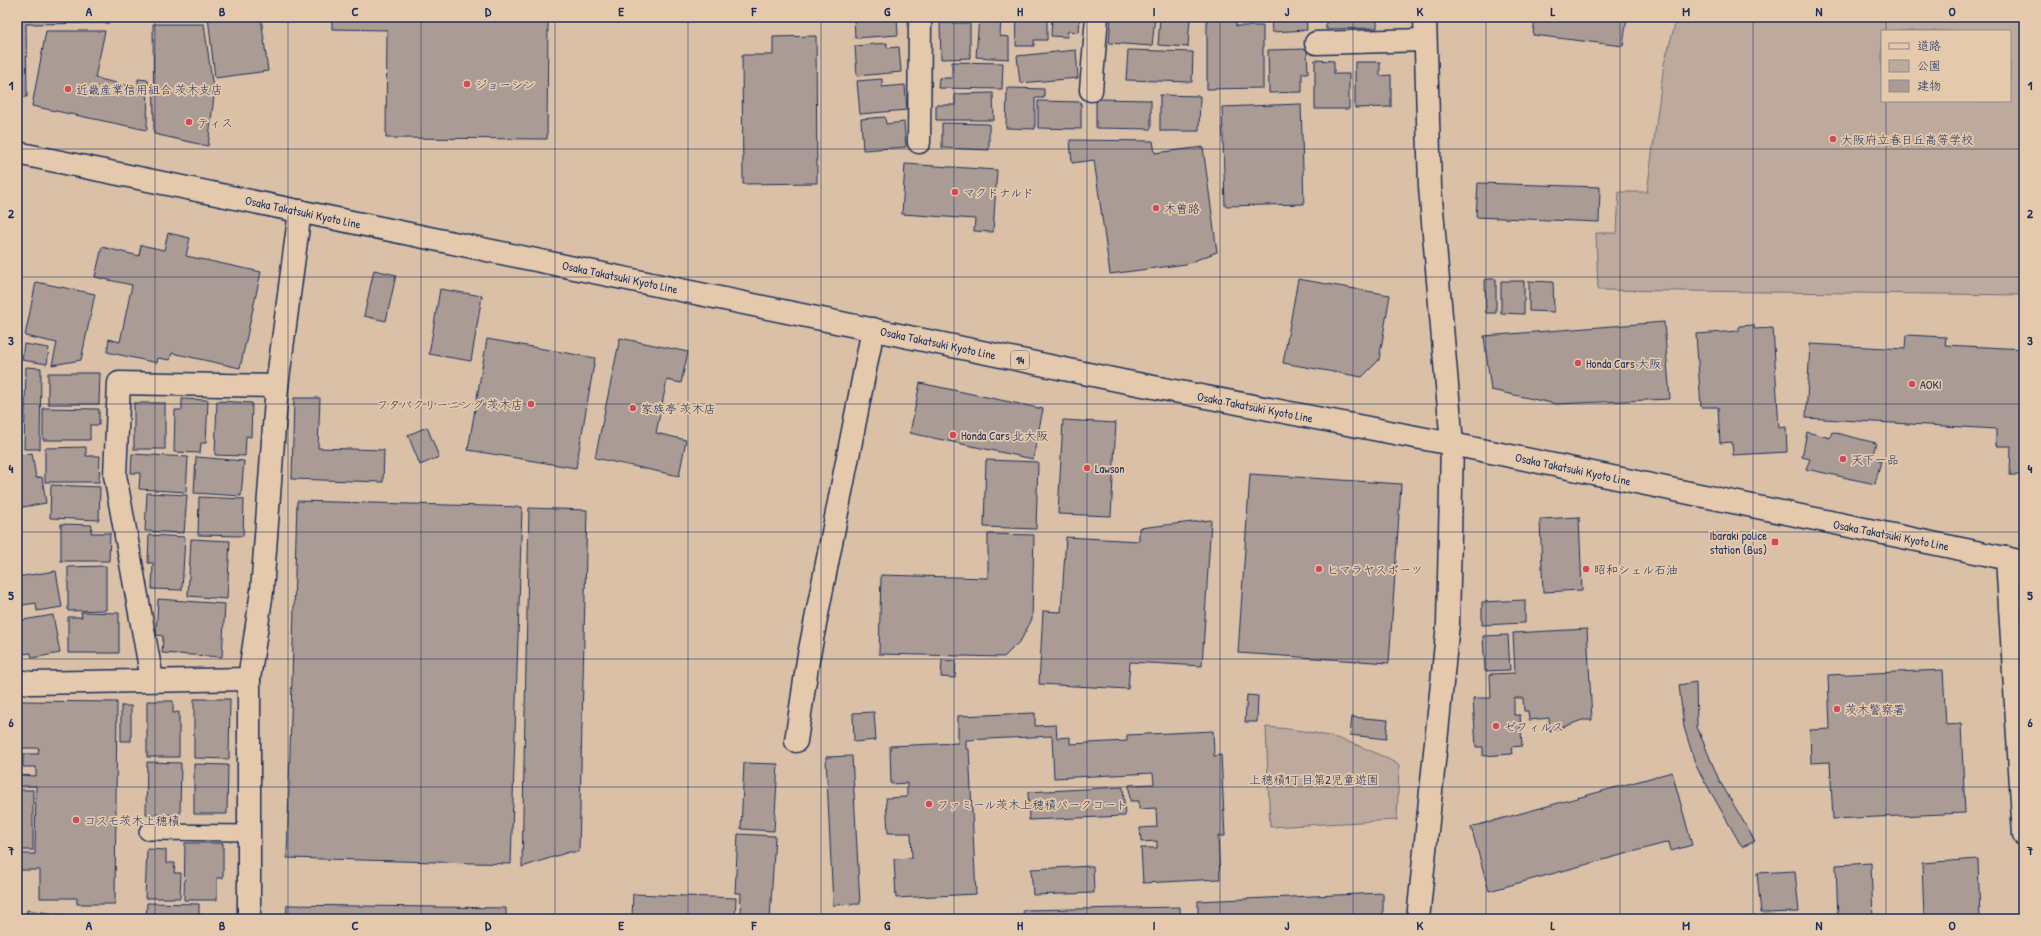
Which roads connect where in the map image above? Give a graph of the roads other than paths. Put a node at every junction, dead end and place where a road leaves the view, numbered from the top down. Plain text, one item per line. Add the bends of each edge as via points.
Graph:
1 (922, 17) edge
2 (1097, 17) edge
3 (1425, 17) edge
4 (1425, 40) junction
5 (1316, 43) dead end
6 (1091, 90) dead end
7 (919, 142) dead end
8 (17, 153) edge
9 (300, 211) junction
10 (873, 329) junction
11 (277, 386) junction
12 (1452, 444) junction
13 (2016, 560) edge
14 (152, 679) junction
15 (249, 679) junction
16 (17, 681) edge
17 (796, 741) dead end
18 (147, 832) dead end
19 (249, 833) junction
20 (2024, 835) edge
21 (249, 919) edge
22 (1418, 919) edge

1 - 7 street
2 - 6 street
3 - 4 street
4 - 5 street
4 - 12 street via 1430,187
8 - 9 street, Osaka Takatsuki Kyoto Line / 14
9 - 10 street, Osaka Takatsuki Kyoto Line / 14
9 - 11 street
10 - 12 street, Osaka Takatsuki Kyoto Line / 14 via 1122,381
10 - 17 street via 808,660
11 - 14 street via 119,383 115,475
11 - 15 street via 262,591
12 - 13 street, Osaka Takatsuki Kyoto Line / 14
12 - 22 street via 1448,624
13 - 20 street
14 - 15 street
14 - 16 street via 31,683
15 - 19 street
18 - 19 lane
19 - 21 street

